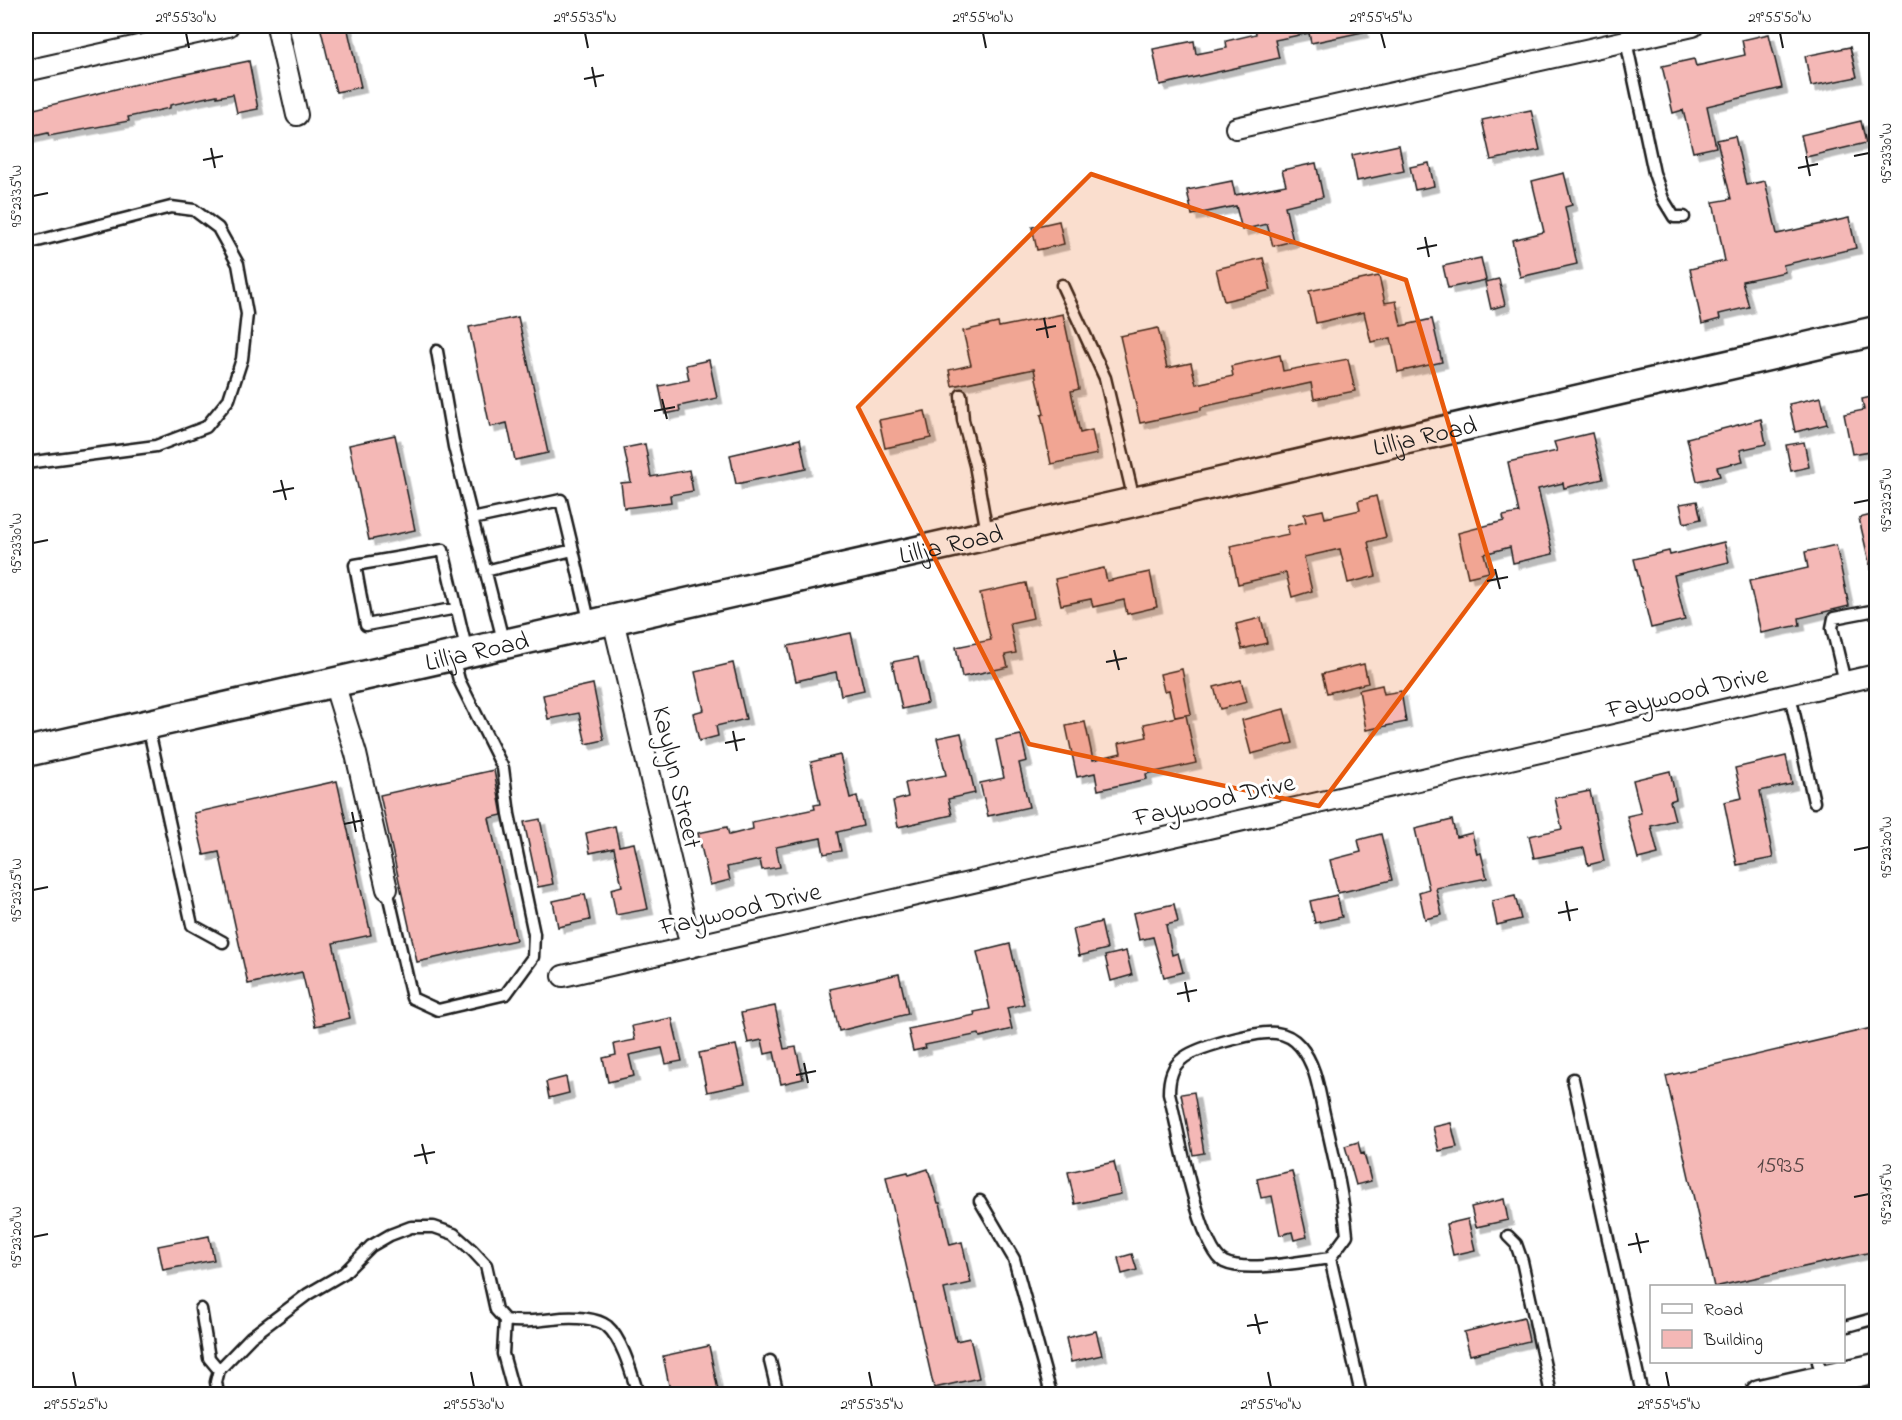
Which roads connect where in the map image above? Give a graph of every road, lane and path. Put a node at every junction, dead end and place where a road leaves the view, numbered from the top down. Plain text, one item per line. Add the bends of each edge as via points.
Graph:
1 (228, 26) edge
2 (277, 26) edge
3 (1693, 26) edge
4 (1626, 40) junction
5 (26, 71) edge
6 (297, 115) dead end
7 (1236, 128) dead end
8 (1684, 217) dead end
9 (26, 244) edge
10 (1062, 285) dead end
11 (1876, 331) edge
12 (437, 351) dead end
13 (961, 394) dead end
14 (26, 463) edge
15 (1134, 502) junction
16 (472, 519) junction
17 (988, 534) junction
18 (573, 550) junction
19 (485, 571) junction
20 (457, 608) junction
21 (1876, 610) edge
22 (602, 622) junction
23 (504, 644) junction
24 (460, 654) junction
25 (1876, 675) edge
26 (1845, 682) junction
27 (334, 683) junction
28 (1790, 695) junction
29 (148, 725) junction
30 (26, 752) edge
31 (1814, 802) dead end
32 (387, 889) joint
33 (223, 942) dead end
34 (691, 946) junction
35 (563, 976) dead end
36 (1573, 1078) dead end
37 (980, 1201) dead end
38 (1508, 1236) dead end
39 (1330, 1258) junction
40 (201, 1309) dead end
41 (1876, 1318) edge
42 (505, 1320) junction
43 (1845, 1327) edge
44 (770, 1361) dead end
45 (1876, 1368) edge
46 (219, 1370) junction
47 (1825, 1379) edge
48 (218, 1395) edge
49 (514, 1395) edge
50 (638, 1395) edge
51 (778, 1395) edge
52 (1051, 1395) edge
53 (1361, 1395) edge
54 (1551, 1395) edge
55 (1642, 1395) edge
56 (1760, 1395) edge

1 - 5 street
2 - 6 street
3 - 4 street
4 - 7 street
4 - 8 lane via 1654,173 1674,217
9 - 14 lane via 171,207 194,210 218,228 238,264 247,314 242,359 229,399 206,427 156,446
10 - 15 lane via 1105,378
11 - 15 street, Lillja Road
12 - 16 lane
13 - 17 lane
15 - 17 street, Lillja Road
16 - 18 lane via 561,500
16 - 19 lane
17 - 22 street, Lillja Road
18 - 19 lane
18 - 22 lane
19 - 23 lane
20 - 20 lane via 443,550 355,565 366,625
20 - 24 lane
21 - 26 lane via 1834,618 1832,628
22 - 23 street, Lillja Road
22 - 34 street, Kaylyn Street
23 - 24 street, Lillja Road
24 - 27 street, Lillja Road
24 - 32 lane via 459,680 502,768 534,934 533,957 506,994 438,1010 412,999
25 - 26 street, Faywood Drive
26 - 28 street, Faywood Drive
27 - 29 street, Lillja Road
27 - 32 street via 356,754
28 - 31 lane
28 - 34 street, Faywood Drive
29 - 30 street, Lillja Road
29 - 33 lane via 192,925
34 - 35 street, Faywood Drive
36 - 55 lane
37 - 52 lane via 1014,1259
38 - 54 lane via 1522,1261
39 - 39 lane via 1252,1267 1222,1262 1213,1253 1201,1224 1169,1093 1170,1078 1179,1062 1191,1052 1266,1033 1293,1039 1302,1048 1314,1070 1342,1192 1347,1235
39 - 53 lane
40 - 46 lane via 209,1358
41 - 43 lane
42 - 46 lane via 496,1310 486,1265 472,1250 454,1234 434,1227 411,1227 371,1246 344,1273 308,1293 251,1337
42 - 49 lane via 503,1354
42 - 50 lane via 575,1318 606,1325 620,1342
44 - 51 lane
45 - 47 street
46 - 48 lane
47 - 56 street

